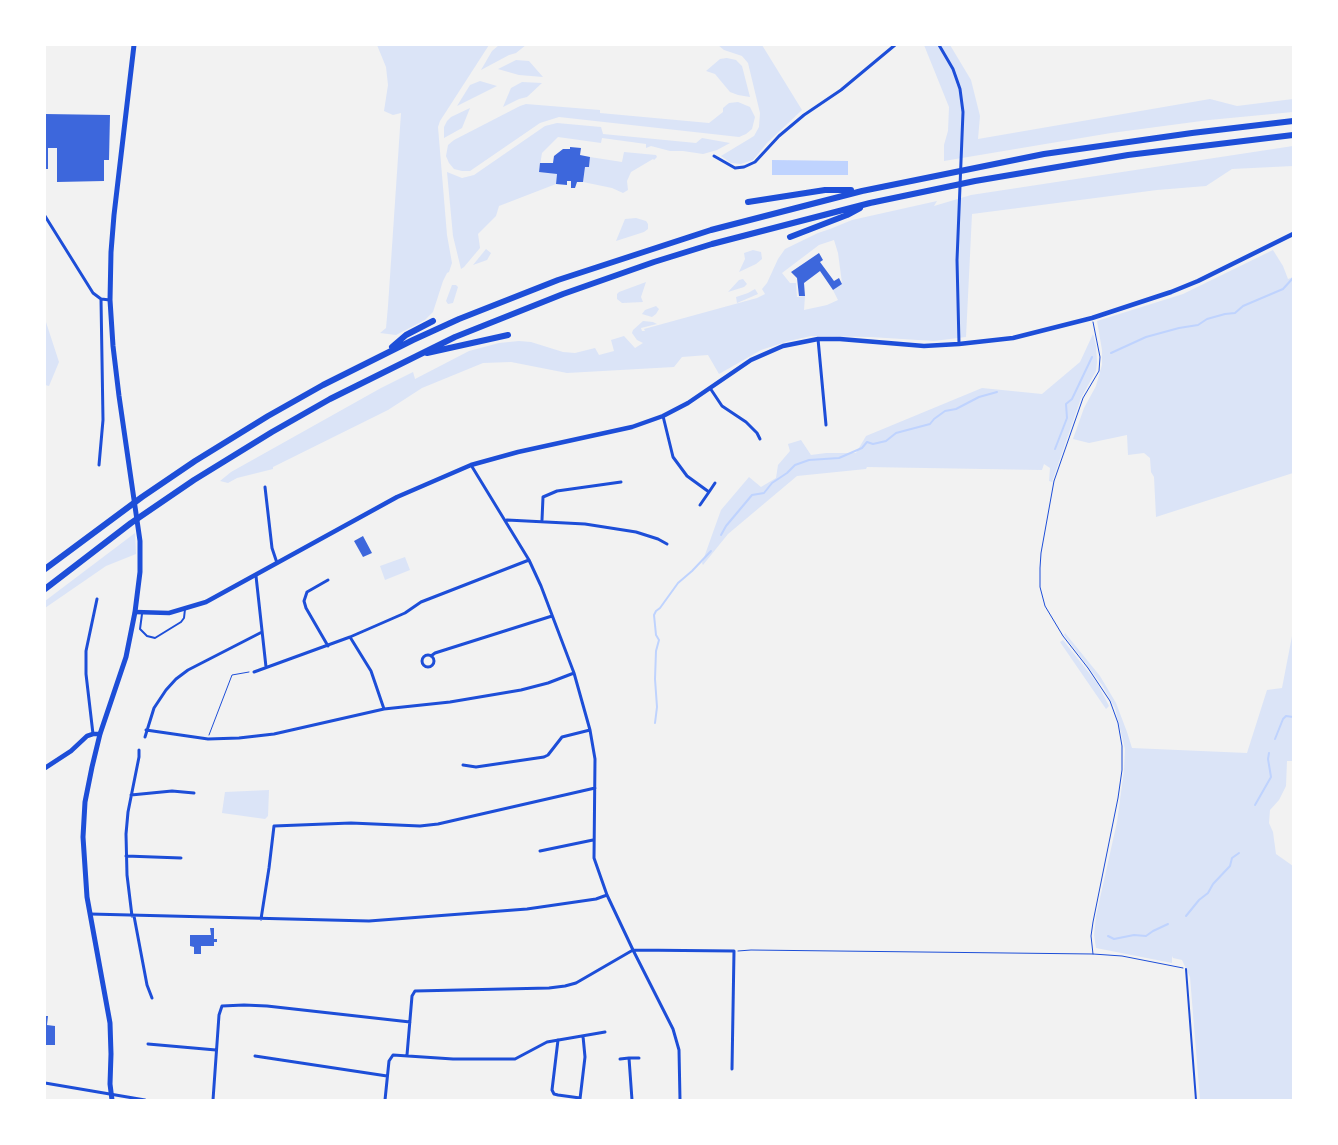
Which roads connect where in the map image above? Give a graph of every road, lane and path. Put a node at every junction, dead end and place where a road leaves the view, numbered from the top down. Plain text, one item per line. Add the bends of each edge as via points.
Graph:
1 (134, 45) edge
2 (895, 45) edge
3 (939, 45) edge
4 (1293, 121) edge
5 (1293, 134) edge
6 (714, 156) dead end
7 (862, 190) junction
8 (748, 202) dead end
9 (870, 203) junction
10 (45, 216) edge
11 (1293, 234) edge
12 (790, 237) dead end
13 (101, 299) junction
14 (110, 300) junction
15 (1092, 318) junction
16 (433, 321) dead end
17 (508, 335) dead end
18 (818, 339) junction
19 (959, 344) junction
20 (383, 354) junction
21 (419, 355) junction
22 (710, 388) junction
23 (663, 416) junction
24 (826, 425) dead end
25 (760, 439) dead end
26 (99, 465) dead end
27 (471, 465) junction
28 (621, 482) dead end
29 (715, 483) dead end
30 (265, 487) dead end
31 (709, 492) junction
32 (700, 505) dead end
33 (506, 520) junction
34 (542, 520) junction
35 (668, 544) dead end
36 (530, 560) junction
37 (277, 564) junction
38 (45, 569) edge
39 (256, 576) junction
40 (328, 580) dead end
41 (45, 589) edge
42 (97, 599) dead end
43 (185, 610) junction
44 (135, 612) junction
45 (142, 613) junction
46 (552, 616) junction
47 (262, 632) junction
48 (350, 637) junction
49 (328, 646) junction
50 (431, 656) dead end
51 (266, 667) junction
52 (254, 672) joint
53 (574, 673) junction
54 (384, 709) junction
55 (146, 730) junction
56 (590, 730) junction
57 (93, 734) junction
58 (100, 734) junction
59 (144, 737) dead end
60 (208, 739) junction
61 (139, 750) dead end
62 (462, 765) dead end
63 (45, 768) edge
64 (595, 788) junction
65 (194, 793) dead end
66 (131, 795) junction
67 (593, 840) junction
68 (540, 852) dead end
69 (126, 856) junction
70 (181, 858) dead end
71 (608, 895) junction
72 (90, 914) junction
73 (133, 916) junction
74 (261, 919) junction
75 (633, 950) junction
76 (734, 951) junction
77 (1093, 954) junction
78 (1186, 969) joint
79 (152, 998) dead end
80 (410, 1022) junction
81 (605, 1032) dead end
82 (583, 1036) junction
83 (558, 1040) junction
84 (148, 1044) dead end
85 (216, 1050) junction
86 (407, 1055) junction
87 (255, 1056) dead end
88 (629, 1058) junction
89 (639, 1058) dead end
90 (620, 1059) dead end
91 (732, 1069) dead end
92 (388, 1076) junction
93 (45, 1083) edge
94 (111, 1098) edge
95 (580, 1099) edge
96 (145, 1100) edge
97 (213, 1100) edge
98 (385, 1100) edge
99 (632, 1100) edge
100 (680, 1100) edge
101 (1196, 1100) edge

1 - 14 main road via 114,215
2 - 6 street via 804,115 755,162 735,168
3 - 19 street via 953,70 962,105 957,260
4 - 7 highway via 1119,143
5 - 9 highway via 1128,154
7 - 8 highway via 825,190
7 - 20 highway via 711,230 609,262 459,318
9 - 12 highway
9 - 21 highway via 765,229 654,262 514,313
10 - 13 street via 93,292
11 - 15 street via 1198,282
13 - 14 street
13 - 26 street via 103,420
14 - 44 main road via 112,346 140,541
15 - 19 street via 1014,338
15 - 77 path via 1100,357 1099,371 1083,398 1054,480 1041,553 1040,587 1048,611 1062,636 1104,691 1115,712 1120,734 1122,770 1093,922
16 - 20 highway via 406,335
17 - 21 highway
18 - 19 street via 907,345
18 - 22 street via 763,354
18 - 24 street
20 - 38 highway via 268,416 194,461
21 - 41 highway via 330,399 201,475 131,523
22 - 23 street
22 - 25 street via 722,406 746,422
23 - 27 street via 632,427
23 - 31 street via 673,457 696,484
27 - 33 street
27 - 37 street via 397,497
28 - 34 street via 556,491 543,497
29 - 31 street
30 - 37 street
31 - 32 street
33 - 34 street
33 - 36 street
34 - 35 street via 636,532
36 - 46 street
36 - 48 street via 421,602 405,613
37 - 39 street
39 - 43 street
39 - 47 street
40 - 49 street via 307,592 304,601
42 - 57 street via 86,651
43 - 45 street
43 - 45 lane via 181,622 155,638 140,629
44 - 45 street
44 - 58 main road via 126,657
46 - 50 street
46 - 53 street
47 - 51 street
47 - 55 street via 176,679 154,708
48 - 49 street
48 - 54 street via 371,671
49 - 51 street
51 - 52 street
52 - 60 path via 232,675
53 - 54 street via 548,683 494,695
53 - 56 street
54 - 60 street via 274,734
55 - 59 street
55 - 60 street
56 - 62 street via 562,737 544,757 476,767
56 - 64 street
57 - 58 street
57 - 63 street
58 - 72 main road via 89,778 84,819 84,867
61 - 66 street
64 - 67 street
64 - 74 street via 429,825 351,823 274,826
65 - 66 street via 172,791
66 - 69 street
67 - 68 street
67 - 71 street via 594,858
69 - 70 street
69 - 73 street
71 - 74 street via 527,909 369,921
71 - 75 street
72 - 73 street
72 - 94 main road via 110,1023
73 - 74 street
73 - 79 street
75 - 76 street
75 - 80 street via 564,986 415,991
75 - 100 street via 673,1029 679,1050
76 - 77 path
76 - 91 street
77 - 78 path via 1122,956
78 - 101 lane
80 - 85 street via 266,1006 226,1005 220,1010
80 - 86 street
81 - 82 street
82 - 83 street
82 - 95 street via 585,1057
83 - 86 street via 540,1045 515,1059
83 - 95 street via 552,1090 558,1095
84 - 85 street
85 - 97 street
86 - 92 street via 391,1057
87 - 92 street
88 - 89 street
88 - 90 street
88 - 99 street
92 - 98 street
93 - 94 street
94 - 96 street

